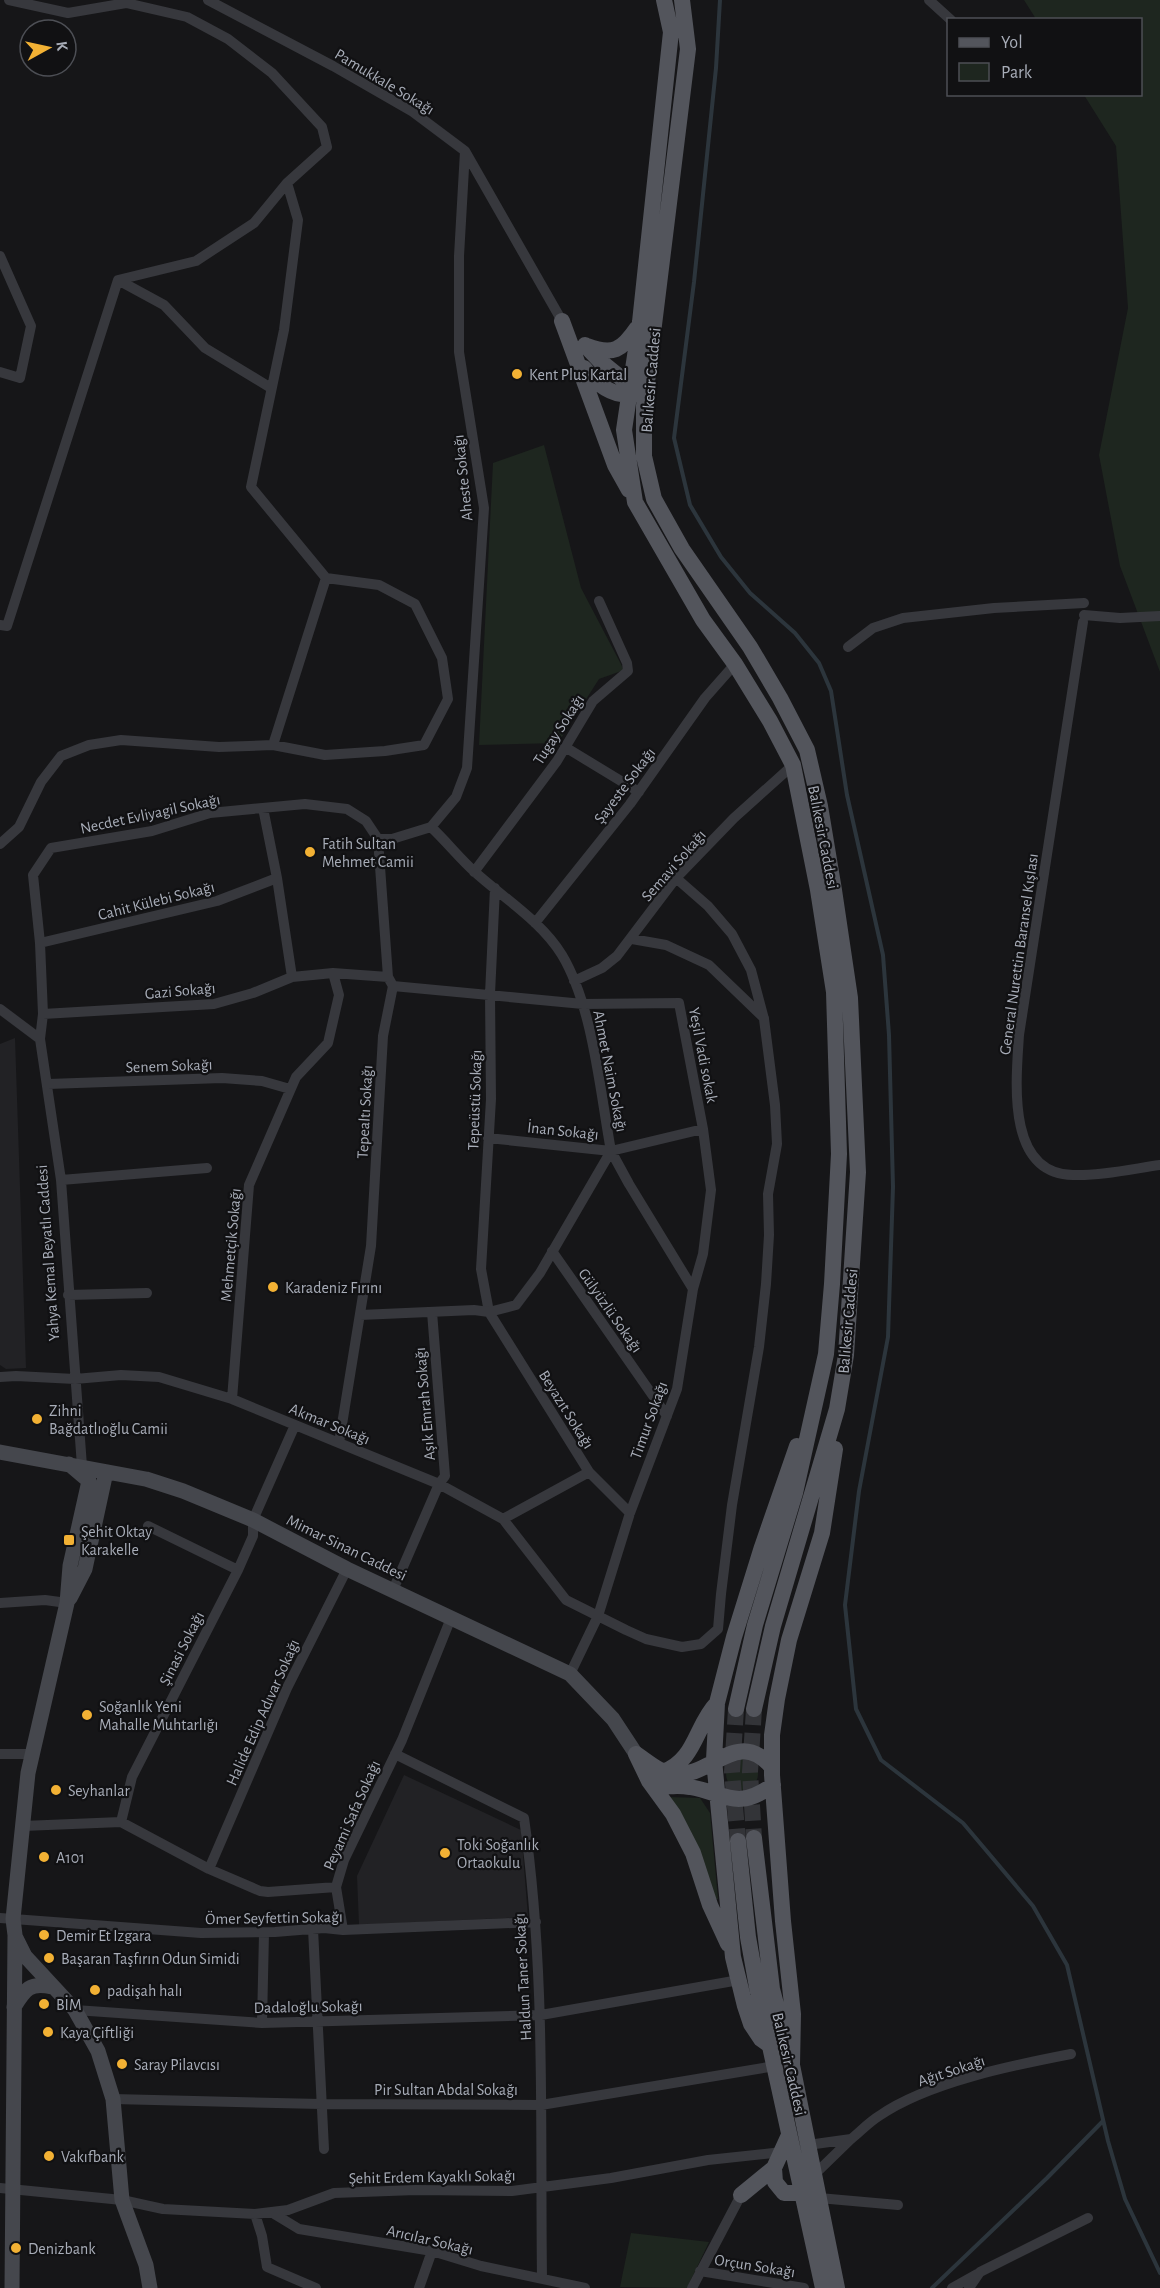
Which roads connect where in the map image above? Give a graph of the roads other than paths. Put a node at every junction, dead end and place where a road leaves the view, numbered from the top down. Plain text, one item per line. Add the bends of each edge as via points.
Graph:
1 (9, 0) edge
2 (208, 0) edge
3 (664, 0) edge
4 (682, 0) edge
5 (929, 0) edge
6 (949, 18) edge
7 (465, 151) junction
8 (287, 183) junction
9 (0, 256) edge
10 (118, 280) junction
11 (562, 321) joint
12 (640, 322) junction
13 (581, 352) junction
14 (0, 372) edge
15 (272, 388) junction
16 (636, 389) junction
17 (635, 502) junction
18 (326, 578) junction
19 (599, 601) dead end
20 (1084, 603) dead end
21 (1160, 616) edge
22 (0, 625) edge
23 (848, 647) dead end
24 (735, 664) junction
25 (273, 745) junction
26 (566, 747) junction
27 (792, 765) junction
28 (639, 792) junction
29 (264, 808) junction
30 (431, 828) junction
31 (378, 839) junction
32 (0, 844) edge
33 (474, 872) junction
34 (277, 878) junction
35 (676, 878) junction
36 (495, 888) junction
37 (535, 923) junction
38 (632, 939) junction
39 (40, 943) junction
40 (333, 973) junction
41 (292, 977) junction
42 (574, 981) junction
43 (390, 982) junction
44 (490, 994) junction
45 (583, 1004) junction
46 (0, 1009) edge
47 (43, 1014) junction
48 (764, 1018) junction
49 (40, 1039) junction
50 (48, 1084) junction
51 (290, 1089) junction
52 (704, 1129) junction
53 (488, 1138) junction
54 (611, 1150) junction
55 (1160, 1165) edge
56 (207, 1168) dead end
57 (61, 1180) junction
58 (552, 1251) junction
59 (693, 1289) junction
60 (147, 1293) dead end
61 (68, 1295) junction
62 (432, 1312) junction
63 (489, 1312) junction
64 (360, 1315) junction
65 (0, 1377) edge
66 (75, 1379) junction
67 (232, 1399) junction
68 (816, 1404) junction
69 (837, 1409) junction
70 (667, 1416) junction
71 (295, 1425) junction
72 (339, 1443) junction
73 (0, 1451) edge
74 (75, 1465) junction
75 (106, 1472) junction
76 (589, 1472) junction
77 (439, 1484) junction
78 (630, 1512) junction
79 (503, 1519) junction
80 (253, 1520) junction
81 (148, 1526) dead end
82 (347, 1569) junction
83 (238, 1570) junction
84 (393, 1590) junction
85 (67, 1602) junction
86 (0, 1603) edge
87 (598, 1616) junction
88 (451, 1618) junction
89 (570, 1674) junction
90 (717, 1703) junction
91 (736, 1709) tunnel mouth
92 (754, 1709) tunnel mouth
93 (0, 1754) edge
94 (34, 1754) junction
95 (395, 1754) junction
96 (636, 1754) joint
97 (714, 1760) junction
98 (772, 1767) junction
99 (656, 1777) junction
100 (773, 1785) junction
101 (716, 1795) junction
102 (121, 1822) junction
103 (23, 1826) junction
104 (209, 1869) junction
105 (336, 1887) junction
106 (7, 1918) edge
107 (536, 1922) junction
108 (313, 1929) junction
109 (343, 1930) junction
110 (264, 1933) junction
111 (15, 1935) junction
112 (733, 1957) junction
113 (738, 1980) junction
114 (52, 1987) junction
115 (14, 2007) junction
116 (75, 2010) junction
117 (541, 2015) junction
118 (317, 2021) junction
119 (262, 2023) junction
120 (768, 2044) junction
121 (7, 2054) edge
122 (1071, 2054) dead end
123 (783, 2066) junction
124 (113, 2099) junction
125 (321, 2104) junction
126 (541, 2104) junction
127 (789, 2135) junction
128 (851, 2139) junction
129 (808, 2145) junction
130 (324, 2149) dead end
131 (782, 2152) junction
132 (774, 2168) junction
133 (814, 2174) junction
134 (541, 2187) junction
135 (6, 2188) edge
136 (784, 2193) junction
137 (802, 2193) junction
138 (741, 2195) junction
139 (819, 2198) junction
140 (122, 2200) junction
141 (898, 2205) dead end
142 (271, 2212) junction
143 (255, 2214) junction
144 (1088, 2218) dead end
145 (432, 2251) junction
146 (700, 2271) junction
147 (980, 2272) junction
148 (542, 2279) junction
149 (12, 2288) edge
150 (150, 2288) edge
151 (316, 2288) edge
152 (419, 2288) edge
153 (585, 2288) edge
154 (692, 2288) edge
155 (804, 2288) edge
156 (823, 2288) edge
157 (837, 2288) edge
158 (952, 2288) edge
159 (969, 2288) edge

1 - 8 street via 68,13 126,3 187,17 228,39 272,73 322,127 327,147
2 - 7 street, Pamukkale Sokağı via 413,112
3 - 12 main road, Balıkesir Caddesi via 671,32
4 - 16 main road, Balıkesir Caddesi via 688,49
5 - 6 street
7 - 11 street, Pamukkale Sokağı
7 - 30 street, Aheste Sokağı via 459,351 484,508 467,768 456,797
8 - 10 street via 254,223 196,261
8 - 15 street via 298,220
9 - 14 street via 31,326 20,378
10 - 15 street via 164,305 205,348
10 - 22 street via 7,626
11 - 13 main road
12 - 13 main road via 618,349
12 - 16 main road, Balıkesir Caddesi
13 - 16 main road
13 - 17 main road via 615,465
15 - 18 street via 250,487
16 - 17 main road, Balıkesir Caddesi via 624,430
16 - 69 main road, Balıkesir Caddesi via 644,406 645,456 654,499 682,549 780,698 807,750 820,806 850,998 858,1172 846,1355
17 - 24 main road, Balıkesir Caddesi via 703,620
18 - 25 street
18 - 25 street via 379,585 415,604 442,658 448,699 424,745 325,755
19 - 26 street, Tugay Sokağı via 628,671 593,701
20 - 23 street via 903,618 873,628
21 - 55 street, General Nurettin Baransel Kışlası via 1084,619 1019,1035 1017,1070 1023,1133 1028,1149 1044,1168 1072,1176
24 - 27 main road, Balıkesir Caddesi
24 - 28 street, Şayeste Sokağı via 705,698
25 - 32 street via 219,747 121,740 89,745 61,756 41,782 19,827
26 - 28 street
26 - 33 street, Tugay Sokağı
27 - 35 street, Semavi Sokağı
27 - 68 main road, Balıkesir Caddesi via 834,992 838,1166 826,1354
28 - 37 street, Şayeste Sokağı
29 - 31 street, Necdet Evliyagil Sokağı via 305,804 347,809 366,821
29 - 34 street
29 - 39 street, Necdet Evliyagil Sokağı via 210,813 152,831 51,848 33,875
30 - 31 street
30 - 33 street, Ahmet Naim Sokağı
31 - 43 street, Tepealtı Sokağı
33 - 36 street, Ahmet Naim Sokağı
34 - 39 street, Cahit Külebi Sokağı via 217,902
34 - 41 street
35 - 38 street, Semavi Sokağı
35 - 48 street, Akmar Sokağı via 732,934 751,970
36 - 37 street, Ahmet Naim Sokağı
36 - 44 street, Tepeüstü Sokağı
37 - 42 street, Ahmet Naim Sokağı via 562,954
38 - 42 street, Semavi Sokağı via 602,968
38 - 48 street via 666,945 710,965
39 - 47 street, Necdet Evliyagil Sokağı
40 - 41 street, Gazi Sokağı
40 - 43 street, Gazi Sokağı
40 - 51 street, Mehmetçik Sokağı via 339,995 328,1043 296,1077
41 - 47 street, Gazi Sokağı via 214,1004
42 - 45 street, Ahmet Naim Sokağı
43 - 44 street, Yeşil Vadi sokak
43 - 64 street, Tepealtı Sokağı via 383,1036 372,1246
44 - 45 street, Yeşil Vadi sokak
44 - 53 street, Tepeüstü Sokağı
45 - 52 street, Yeşil Vadi sokak via 679,1003
45 - 54 street, Ahmet Naim Sokağı
46 - 49 street
47 - 49 street, Necdet Evliyagil Sokağı
48 - 87 street, Akmar Sokağı via 777,1144 768,1194 766,1284 759,1347 732,1505 718,1629 701,1644 682,1647 646,1639
49 - 50 street, Yahya Kemal Beyatlı Caddesi
50 - 51 street, Senem Sokağı via 222,1078 262,1081
50 - 57 street, Yahya Kemal Beyatlı Caddesi
51 - 67 street, Mehmetçik Sokağı via 249,1185
52 - 54 street, İnan Sokağı
52 - 59 street, Yeşil Vadi sokak via 711,1190 703,1254
53 - 54 street, İnan Sokağı
53 - 63 street, Tepeüstü Sokağı via 481,1269
54 - 58 street, Ahmet Naim Sokağı
54 - 59 street
56 - 57 street
57 - 61 street, Yahya Kemal Beyatlı Caddesi
58 - 63 street, Ahmet Naim Sokağı via 516,1305
58 - 70 street, Gülyüzlü Sokağı
59 - 70 street, Timur Sokağı via 677,1389
60 - 61 street
61 - 66 street, Yahya Kemal Beyatlı Caddesi
62 - 63 street, Ahmet Naim Sokağı
62 - 64 street, Ahmet Naim Sokağı
62 - 77 street, Aşık Emrah Sokağı via 445,1476
63 - 76 street, Beyazıt Sokağı
64 - 72 street, Tepealtı Sokağı
65 - 66 street, Akmar Sokağı
66 - 67 street, Akmar Sokağı via 159,1377
66 - 74 street, Yahya Kemal Beyatlı Caddesi
67 - 71 street, Akmar Sokağı
68 - 90 main road via 792,1458 762,1546
68 - 91 main road, Balıkesir Caddesi
69 - 92 main road, Balıkesir Caddesi via 773,1626
69 - 98 main road via 822,1533 789,1640 772,1735
70 - 78 street, Timur Sokağı
71 - 72 street, Akmar Sokağı
71 - 80 street, Şinasi Sokağı
72 - 77 street, Akmar Sokağı
73 - 74 street, Mimar Sinan Caddesi
74 - 75 street, Mimar Sinan Caddesi
74 - 85 street via 89,1481 70,1566
75 - 80 street, Mimar Sinan Caddesi via 162,1484
75 - 85 street via 85,1569
76 - 78 street, Beyazıt Sokağı
76 - 79 street
77 - 79 street, Akmar Sokağı
77 - 84 street, Aşık Emrah Sokağı
78 - 87 street, Timur Sokağı
79 - 87 street, Akmar Sokağı via 566,1600
80 - 82 street, Mimar Sinan Caddesi
80 - 83 street, Şinasi Sokağı via 253,1536
81 - 83 street
82 - 84 street, Mimar Sinan Caddesi
82 - 104 street, Halide Edip Adıvar Sokağı via 287,1688
83 - 102 street, Şinasi Sokağı via 132,1777
84 - 88 street, Mimar Sinan Caddesi
85 - 86 street
85 - 94 street
87 - 89 street, Timur Sokağı
88 - 89 street, Mimar Sinan Caddesi
88 - 95 street, Peyami Safa Sokağı
89 - 96 street, Mimar Sinan Caddesi via 613,1719
90 - 97 main road
90 - 99 main road via 684,1760
93 - 94 street
94 - 103 street via 28,1773
95 - 105 street, Peyami Safa Sokağı via 344,1860
95 - 107 street, Haldun Taner Sokağı via 524,1818
96 - 99 main road
97 - 98 main road via 748,1751
97 - 99 main road via 692,1773
97 - 101 main road
98 - 100 main road
99 - 101 main road via 662,1787 684,1786
99 - 112 main road via 693,1853
100 - 101 main road via 745,1799
100 - 123 main road via 793,2014
101 - 112 main road
102 - 103 street
102 - 104 street, Peyami Safa Sokağı
103 - 106 street
104 - 105 street, Peyami Safa Sokağı via 268,1892
105 - 109 street
106 - 110 street, Ömer Seyfettin Sokağı via 201,1933
106 - 111 street
107 - 109 street, Ömer Seyfettin Sokağı
107 - 117 street, Haldun Taner Sokağı
108 - 109 street, Ömer Seyfettin Sokağı
108 - 110 street, Ömer Seyfettin Sokağı
108 - 118 street
110 - 119 street
111 - 114 street via 25,1956
111 - 115 street
112 - 113 main road
113 - 117 street, Dadaloğlu Sokağı
113 - 120 main road via 751,2024
114 - 115 street via 40,1985 24,1991
114 - 116 street
115 - 121 street
116 - 119 street, Dadaloğlu Sokağı
116 - 124 street via 98,2051
117 - 118 street, Dadaloğlu Sokağı
117 - 126 street, Haldun Taner Sokağı
118 - 119 street, Dadaloğlu Sokağı
118 - 125 street
120 - 123 main road, Balıkesir Caddesi
120 - 123 main road, Balıkesir Caddesi via 748,1937 746,1840
121 - 135 street
122 - 128 street, Ağıt Sokağı via 1015,2065 928,2091 880,2115
123 - 126 street, Pir Sultan Abdal Sokağı
123 - 127 main road, Balıkesir Caddesi
123 - 129 main road, Balıkesir Caddesi
124 - 125 street, Pir Sultan Abdal Sokağı
124 - 140 street
125 - 126 street, Pir Sultan Abdal Sokağı
125 - 130 street
126 - 134 street, Haldun Taner Sokağı
127 - 131 main road
127 - 137 main road, Balıkesir Caddesi
128 - 129 street
128 - 133 street, Ağıt Sokağı
129 - 133 main road, Balıkesir Caddesi
131 - 132 main road
131 - 134 street, Şehit Erdem Kayaklı Sokağı
132 - 136 main road via 775,2182
132 - 138 main road
133 - 137 main road via 810,2188
133 - 139 main road, Balıkesir Caddesi
134 - 142 street, Şehit Erdem Kayaklı Sokağı via 512,2191 334,2193
134 - 148 street, Haldun Taner Sokağı
135 - 140 street, Şehit Erdem Kayaklı Sokağı
135 - 149 street
136 - 137 main road
136 - 138 main road
137 - 156 main road, Balıkesir Caddesi
138 - 146 street
139 - 141 street
139 - 157 main road, Balıkesir Caddesi
140 - 143 street, Şehit Erdem Kayaklı Sokağı via 163,2209
140 - 150 street via 146,2265
142 - 143 street, Şehit Erdem Kayaklı Sokağı
142 - 145 street, Arıcılar Sokağı via 299,2229
143 - 151 street via 267,2267
144 - 147 street
145 - 148 street, Arıcılar Sokağı
145 - 152 street
146 - 154 street
146 - 155 street, Orçun Sokağı
147 - 158 street
147 - 159 street
148 - 153 street, Arıcılar Sokağı

